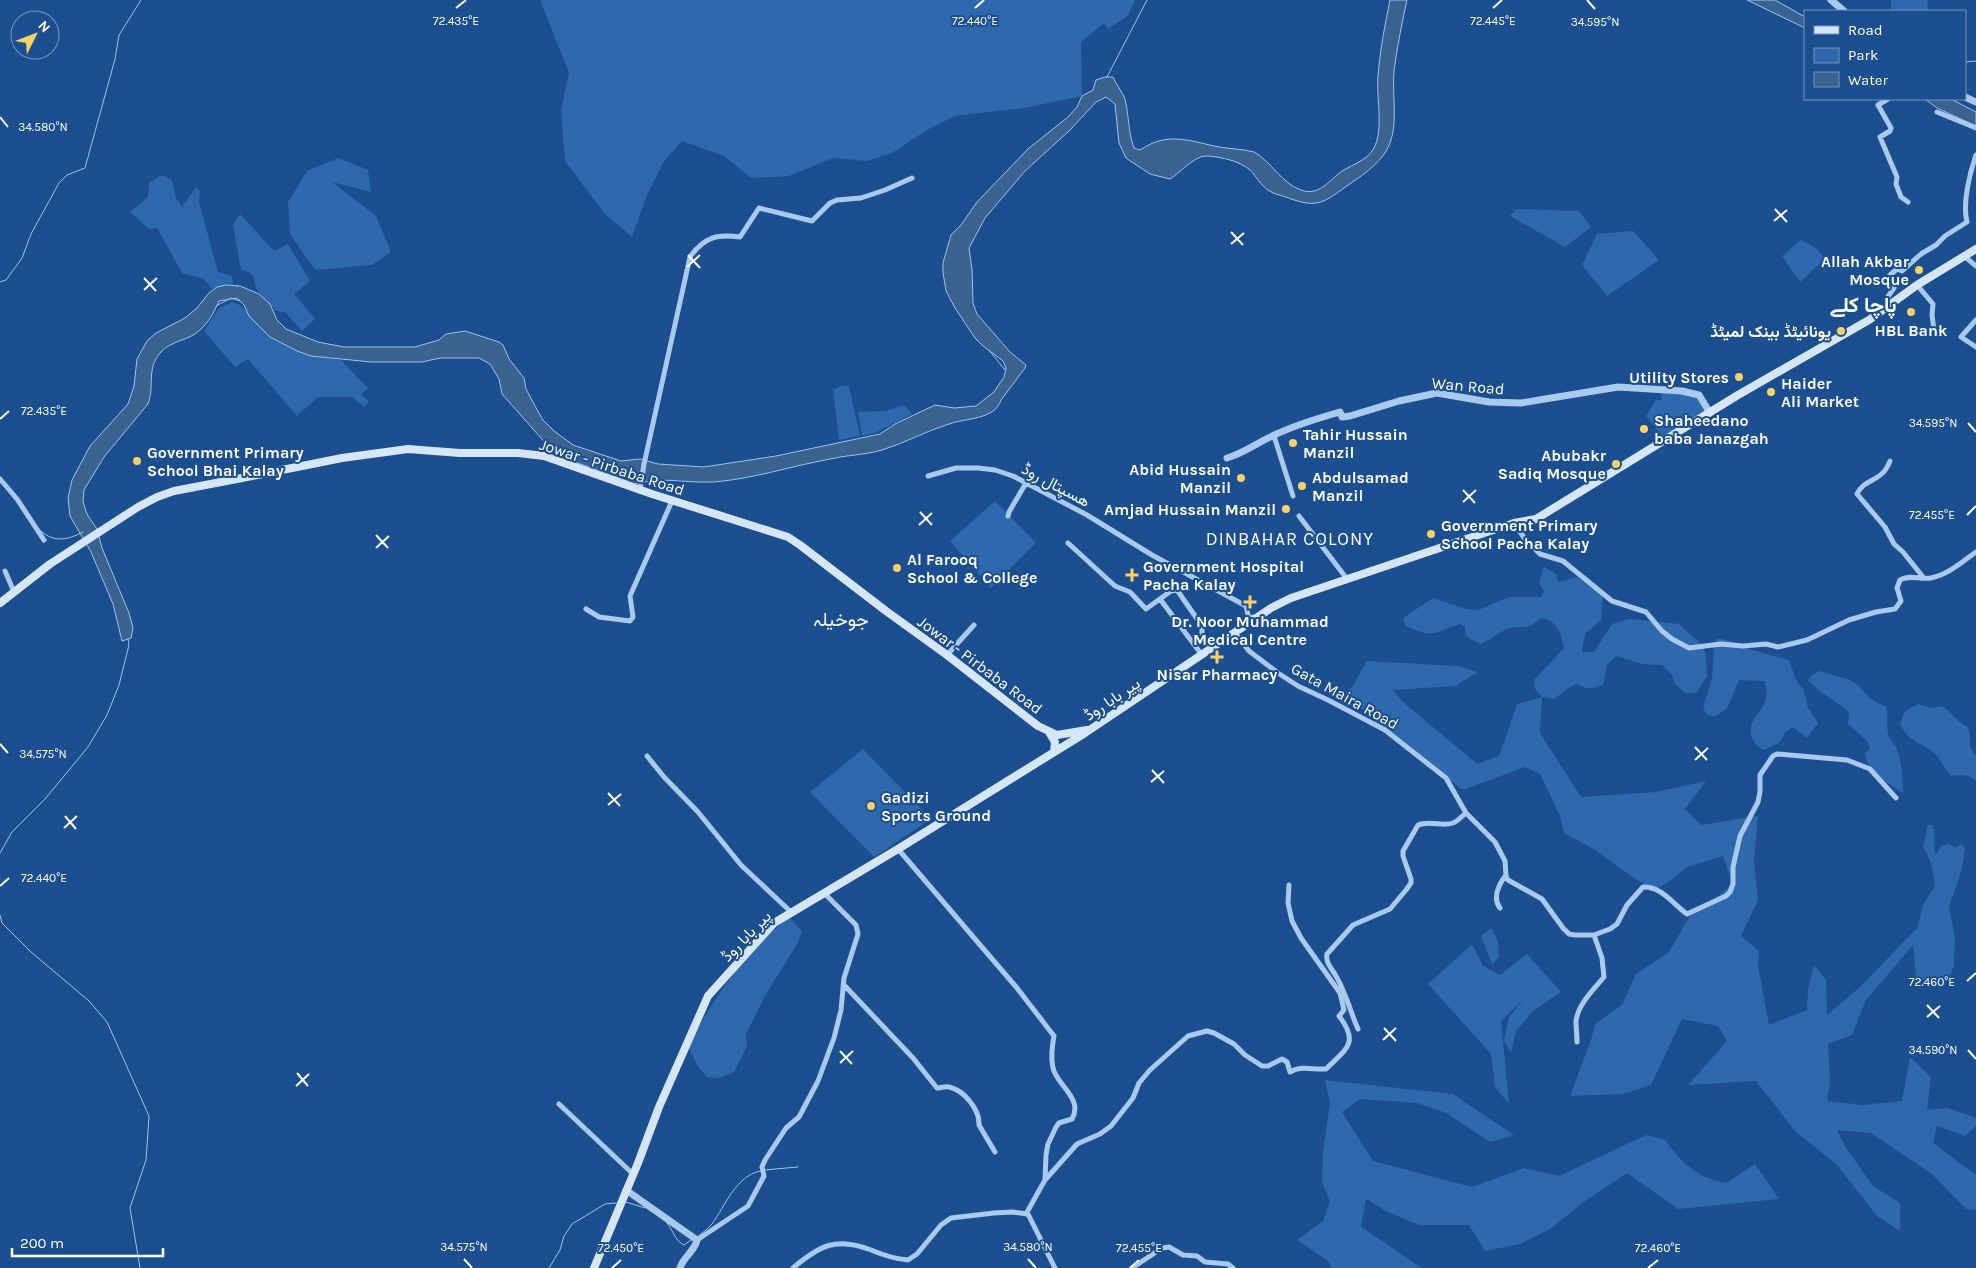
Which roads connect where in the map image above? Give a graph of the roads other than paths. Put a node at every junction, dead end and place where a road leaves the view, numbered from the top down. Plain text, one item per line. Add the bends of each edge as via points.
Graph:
1 (1831, 0) edge
2 (1843, 10) edge
3 (1886, 100) edge
4 (1937, 112) dead end
5 (1976, 128) edge
6 (1976, 155) edge
7 (912, 178) dead end
8 (1908, 202) dead end
9 (1976, 249) edge
10 (1964, 256) junction
11 (1976, 266) edge
12 (1917, 284) junction
13 (1890, 305) junction
14 (1976, 320) edge
15 (1934, 330) dead end
16 (1976, 347) edge
17 (1710, 413) junction
18 (1274, 436) junction
19 (1227, 458) dead end
20 (1890, 461) dead end
21 (928, 476) dead end
22 (0, 479) edge
23 (1026, 483) junction
24 (640, 490) junction
25 (1293, 496) dead end
26 (672, 501) junction
27 (1008, 516) dead end
28 (1298, 516) dead end
29 (1514, 523) junction
30 (44, 540) dead end
31 (1068, 543) dead end
32 (1976, 552) edge
33 (5, 571) dead end
34 (1923, 577) junction
35 (1347, 579) junction
36 (14, 592) junction
37 (1160, 599) junction
38 (0, 603) edge
39 (586, 609) dead end
40 (1261, 615) junction
41 (974, 625) dead end
42 (1202, 633) junction
43 (1235, 633) junction
44 (1188, 636) junction
45 (1212, 648) junction
46 (947, 655) junction
47 (1202, 655) junction
48 (1091, 729) junction
49 (1049, 732) junction
50 (1054, 752) junction
51 (647, 756) dead end
52 (1896, 798) dead end
53 (1466, 813) junction
54 (898, 849) junction
55 (1506, 875) junction
56 (1289, 885) dead end
57 (824, 893) junction
58 (1500, 908) dead end
59 (791, 912) junction
60 (1594, 935) junction
61 (844, 985) junction
62 (1358, 1029) dead end
63 (1577, 1042) dead end
64 (560, 1104) dead end
65 (995, 1152) dead end
66 (633, 1174) junction
67 (1045, 1180) junction
68 (626, 1190) junction
69 (1026, 1214) junction
70 (696, 1240) junction
71 (594, 1268) edge
72 (680, 1268) edge
73 (793, 1268) edge
74 (1055, 1268) edge
75 (1132, 1268) edge
76 (1233, 1268) edge

1 - 2 street
3 - 8 street via 1878,105 1890,128 1880,137 1897,177 1901,197
4 - 5 street
6 - 13 street via 1966,190 1967,222 1902,271 1897,269 1890,275 1894,281 1891,285 1894,288 1887,298
7 - 24 street via 877,193 830,203 812,222 759,208 740,237 724,235 704,241 697,247 690,257
9 - 10 main road, پیر بابا روڈ
10 - 11 street
10 - 12 main road, پیر بابا روڈ
12 - 13 main road, پیر بابا روڈ
12 - 15 street via 1933,304
13 - 17 main road, پیر بابا روڈ
14 - 16 street via 1961,337
17 - 18 street, Wan Road via 1699,395 1682,391 1618,387 1508,404 1436,394 1399,400 1350,416 1342,417 1340,412
17 - 29 main road, پیر بابا روڈ via 1536,520
18 - 19 street, Wan Road
18 - 25 street
20 - 34 street via 1882,475 1862,486 1857,494
21 - 23 street, ھسپتال روڈ via 956,468 978,468 995,470
22 - 30 street
23 - 27 street
23 - 40 street, ھسپتال روڈ via 1246,606 1249,619
24 - 26 main road, Jowar - Pirbaba Road
24 - 36 main road, Jowar - Pirbaba Road via 544,456 518,453 408,449 342,458 174,491 138,507 50,564
26 - 39 street via 630,596 633,617 630,621 598,616
26 - 46 main road, Jowar - Pirbaba Road via 788,537
28 - 35 street
29 - 34 street via 1540,554 1563,561 1612,601 1646,612 1662,632 1689,648 1721,644 1778,646 1807,640 1849,620 1895,609 1901,601 1897,588 1900,580 1910,576
29 - 35 main road, پیر بابا روڈ
31 - 37 street via 1116,586 1130,592 1144,608
32 - 34 street via 1954,569
33 - 36 street
35 - 40 main road, پیر بابا روڈ via 1291,598
36 - 38 main road, Jowar - Pirbaba Road
37 - 42 street via 1177,590 1202,626
37 - 44 street
40 - 43 main road, پیر بابا روڈ
41 - 46 street
42 - 44 street
42 - 45 street
43 - 45 main road, پیر بابا روڈ
43 - 53 street, Gata Maira Road via 1253,655 1298,686 1385,730 1446,778
44 - 47 street
45 - 47 main road, پیر بابا روڈ
46 - 49 main road, Jowar - Pirbaba Road
47 - 48 main road, پیر بابا روڈ
48 - 49 main road, Jowar - Pirbaba Road via 1057,735
48 - 50 main road, پیر بابا روڈ
49 - 50 main road
50 - 54 main road, پیر بابا روڈ
51 - 59 street via 741,865
52 - 60 street via 1870,769 1826,757 1777,754 1760,775 1758,802 1740,836 1733,884 1726,896 1687,914 1667,897 1643,887 1627,905 1617,924
53 - 55 street, Gata Maira Road via 1495,842 1505,861
53 - 62 street via 1456,822 1418,825 1403,851 1411,883 1390,908 1353,925 1327,954 1327,961 1344,990
54 - 57 main road, پیر بابا روڈ
54 - 67 street via 1054,1036 1051,1054 1054,1071 1076,1108 1072,1119 1058,1123 1048,1144
55 - 58 street via 1496,897
55 - 60 street via 1508,880 1542,899 1569,934
56 - 67 street via 1288,904 1292,921 1340,993 1344,1010 1339,1016 1349,1028 1351,1038 1347,1048 1326,1069 1300,1067 1290,1072 1287,1062 1282,1059 1268,1066 1254,1063 1234,1044 1214,1033 1207,1031 1188,1036 1150,1070 1111,1126 1077,1144
57 - 59 main road, پیر بابا روڈ
57 - 61 street via 856,925 858,934
59 - 66 main road, پیر بابا روڈ via 774,923 708,996
60 - 63 street via 1604,977 1592,989 1578,1014
61 - 65 street via 937,1088 949,1087 965,1095
61 - 70 street via 834,1038 818,1081 799,1117 777,1140 762,1167 764,1176 748,1206
64 - 66 street
66 - 68 main road, پیر بابا روڈ
67 - 69 street
68 - 70 street
68 - 71 main road, پیر بابا روڈ
69 - 73 street via 994,1213 951,1218 908,1260 896,1260 858,1245 837,1243 821,1247
69 - 74 street
70 - 72 street via 697,1244
75 - 76 street via 1169,1246 1205,1262 1228,1264

